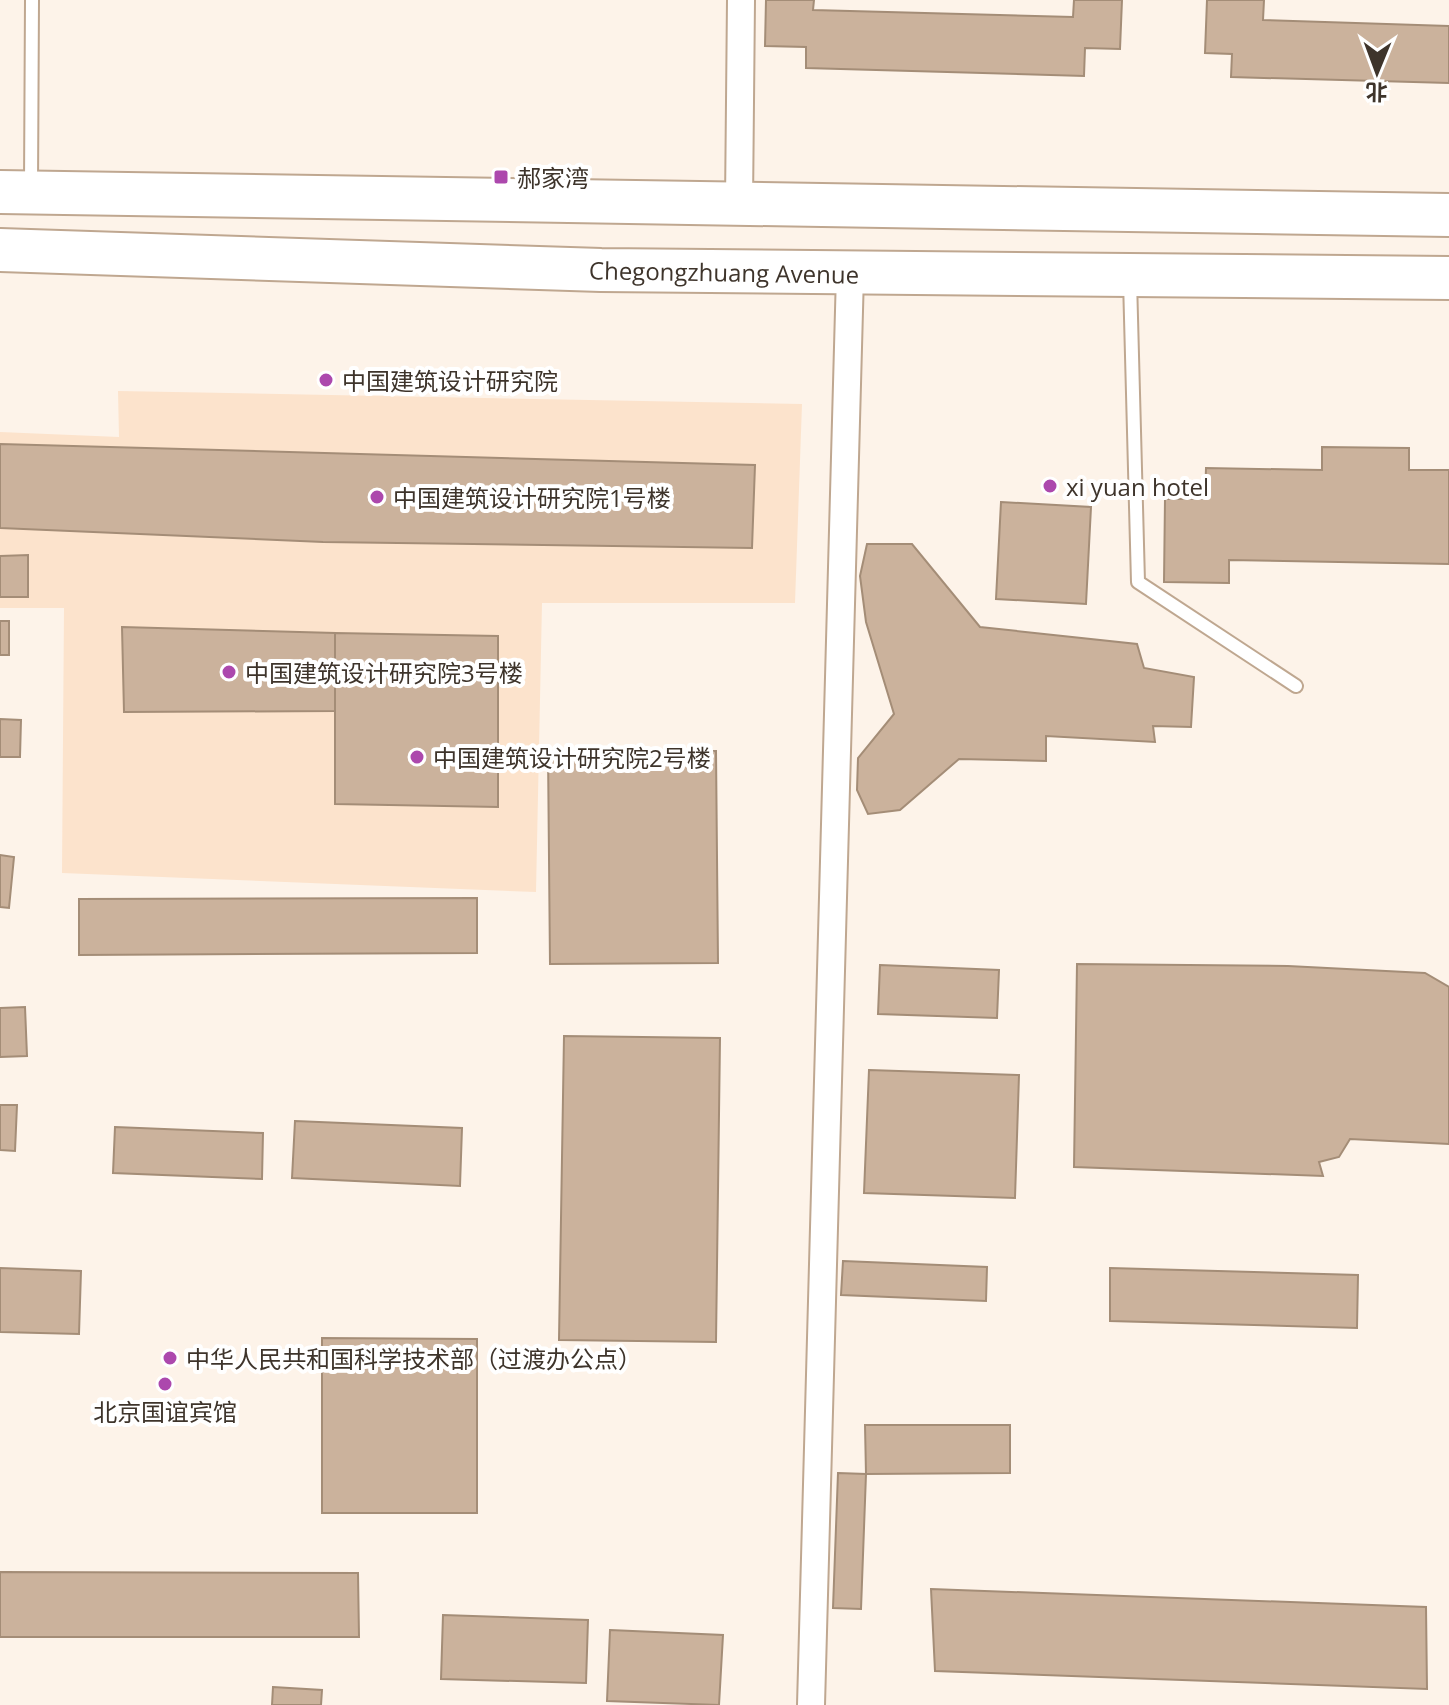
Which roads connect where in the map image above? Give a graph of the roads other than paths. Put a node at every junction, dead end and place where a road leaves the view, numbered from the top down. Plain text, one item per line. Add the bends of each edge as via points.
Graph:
1 (32, 0) edge
2 (741, 0) edge
3 (15, 192) edge
4 (739, 203) junction
5 (1449, 215) edge
6 (0, 250) edge
7 (850, 274) junction
8 (1130, 276) junction
9 (1449, 278) edge
10 (1296, 686) dead end
11 (811, 1705) edge

1 - 3 lane
2 - 4 street
3 - 4 main road
4 - 5 main road
6 - 7 main road, Chegongzhuang Avenue
7 - 8 main road, Chegongzhuang Avenue
7 - 11 street
8 - 9 main road, Chegongzhuang Avenue
8 - 10 lane via 1138,582

